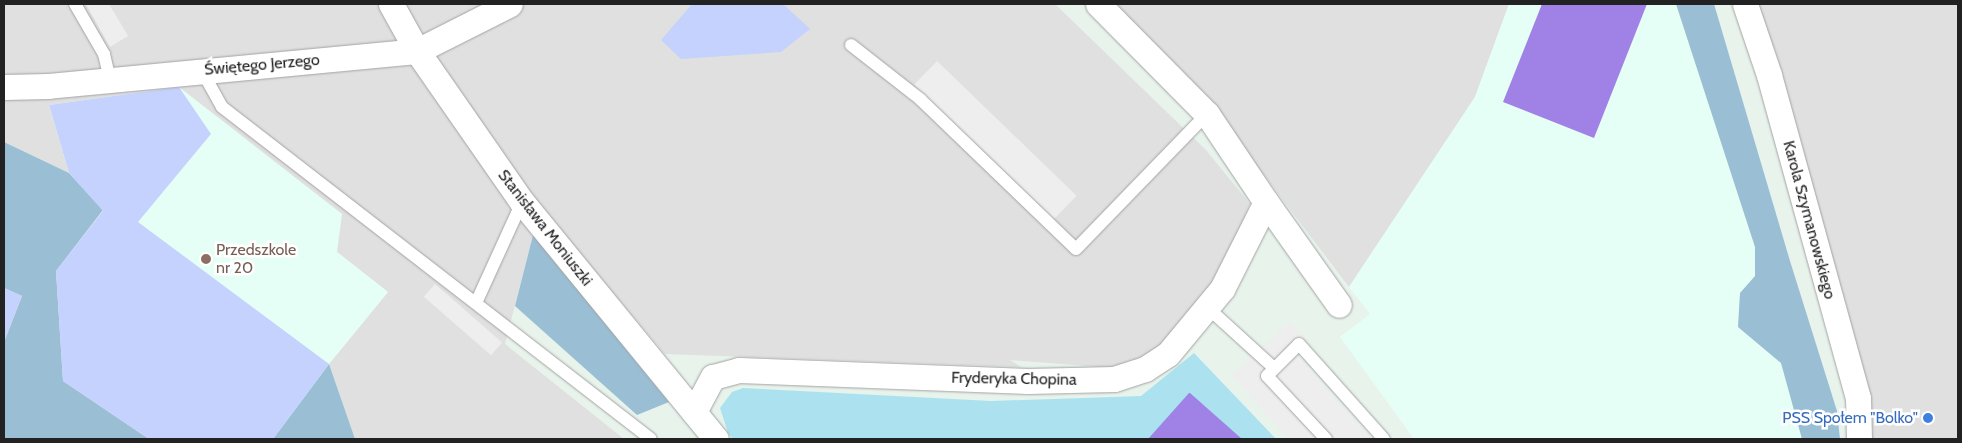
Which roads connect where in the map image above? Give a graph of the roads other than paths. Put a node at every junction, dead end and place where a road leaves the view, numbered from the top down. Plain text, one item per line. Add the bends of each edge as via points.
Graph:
1 (75, 4) edge
2 (391, 4) edge
3 (510, 4) edge
4 (1098, 4) edge
5 (1745, 4) edge
6 (850, 45) dead end
7 (417, 51) junction
8 (202, 71) junction
9 (110, 80) junction
10 (4, 87) edge
11 (1207, 114) junction
12 (522, 202) junction
13 (1266, 202) junction
14 (476, 303) junction
15 (1339, 305) dead end
16 (1208, 308) junction
17 (1274, 368) junction
18 (694, 412) junction
19 (651, 439) edge
20 (716, 439) edge
21 (1326, 439) edge
22 (1384, 439) edge
23 (1859, 439) edge

1 - 9 lane via 104,54
2 - 7 street, Stanisława Moniuszki
3 - 7 street, Świętego Jerzego
4 - 11 street
5 - 23 street, Karola Szymanowskiego via 1769,75 1858,398
6 - 11 lane via 920,99 1076,249
7 - 8 street, Świętego Jerzego
7 - 12 street, Stanisława Moniuszki
8 - 9 street, Świętego Jerzego
8 - 14 lane via 222,107
9 - 10 street, Świętego Jerzego
11 - 13 street
12 - 14 lane
12 - 18 street, Stanisława Moniuszki
13 - 15 street
13 - 16 street, Fryderyka Chopina via 1222,289
14 - 19 lane
16 - 17 lane
16 - 18 street, Fryderyka Chopina via 1168,354 1145,369 1114,378 1028,381 739,370 712,377
17 - 21 lane via 1267,376
17 - 22 lane via 1299,344
18 - 20 street, Stanisława Moniuszki

